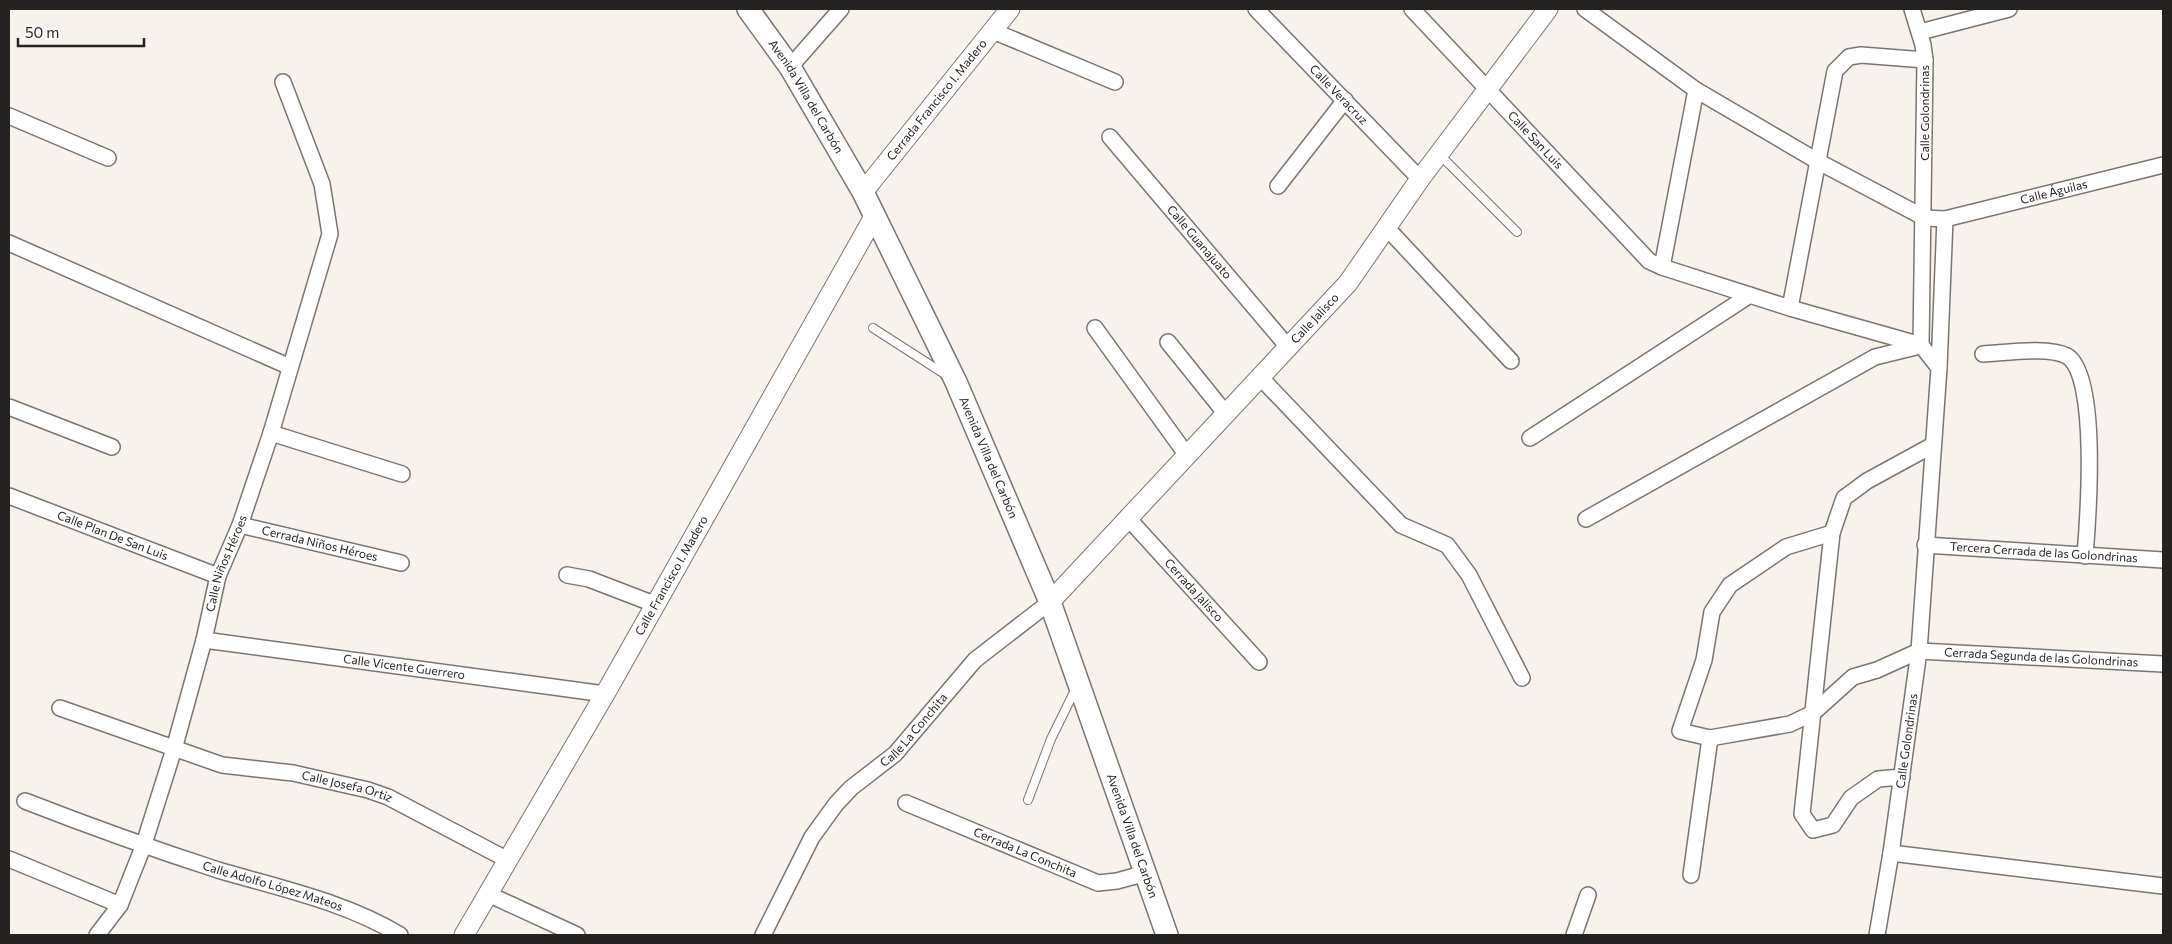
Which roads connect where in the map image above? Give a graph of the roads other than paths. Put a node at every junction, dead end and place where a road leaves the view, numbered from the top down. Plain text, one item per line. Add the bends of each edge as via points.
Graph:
1 (748, 9) edge
2 (841, 9) edge
3 (1010, 9) edge
4 (1256, 9) edge
5 (1412, 9) edge
6 (1548, 9) edge
7 (1585, 9) edge
8 (1912, 9) edge
9 (2009, 9) edge
10 (993, 31) junction
11 (1920, 32) junction
12 (1925, 60) junction
13 (790, 67) junction
14 (284, 82) dead end
15 (1115, 82) dead end
16 (1486, 88) junction
17 (1696, 90) junction
18 (1345, 100) junction
19 (9, 116) edge
20 (1110, 137) dead end
21 (1440, 155) junction
22 (108, 158) dead end
23 (1819, 162) junction
24 (2163, 165) edge
25 (1420, 180) junction
26 (1278, 186) dead end
27 (864, 192) junction
28 (875, 215) junction
29 (1925, 218) junction
30 (1945, 219) junction
31 (1386, 227) junction
32 (1517, 232) dead end
33 (9, 243) edge
34 (1662, 267) junction
35 (1750, 295) junction
36 (1790, 308) junction
37 (873, 328) dead end
38 (1095, 328) dead end
39 (1168, 342) dead end
40 (1922, 345) junction
41 (1288, 347) junction
42 (1983, 354) dead end
43 (1511, 361) dead end
44 (290, 367) junction
45 (1939, 368) junction
46 (1260, 378) junction
47 (956, 382) junction
48 (9, 406) edge
49 (1226, 414) junction
50 (271, 433) junction
51 (1530, 438) dead end
52 (1933, 444) junction
53 (112, 448) dead end
54 (1186, 454) junction
55 (402, 474) dead end
56 (9, 496) edge
57 (1127, 517) junction
58 (1586, 519) dead end
59 (240, 525) junction
60 (1832, 532) junction
61 (1925, 546) junction
62 (2084, 556) junction
63 (2163, 560) edge
64 (401, 563) dead end
65 (568, 575) dead end
66 (218, 576) junction
67 (1050, 602) junction
68 (654, 604) junction
69 (204, 640) junction
70 (1919, 651) junction
71 (1259, 662) dead end
72 (2163, 664) edge
73 (1522, 678) dead end
74 (1078, 684) junction
75 (605, 694) junction
76 (60, 708) dead end
77 (1813, 713) junction
78 (1710, 738) junction
79 (174, 749) junction
80 (1902, 777) junction
81 (1028, 800) dead end
82 (25, 801) dead end
83 (906, 803) dead end
84 (143, 847) junction
85 (1892, 854) junction
86 (9, 858) edge
87 (508, 860) junction
88 (1146, 873) junction
89 (1691, 874) dead end
90 (2163, 886) edge
91 (488, 894) junction
92 (1588, 895) dead end
93 (120, 905) junction
94 (97, 935) edge
95 (400, 935) edge
96 (464, 935) edge
97 (577, 935) edge
98 (763, 935) edge
99 (1167, 935) edge
100 (1574, 935) edge
101 (1877, 935) edge

1 - 13 main road, Avenida Villa del Carbón
2 - 13 street
3 - 10 street, Cerrada Francisco I. Madero
4 - 18 street, Calle Veracruz
5 - 16 street, Calle San Luis
6 - 16 street, Calle Jalisco
7 - 17 street
8 - 11 street, Calle Golondrinas
9 - 11 street
10 - 15 street
10 - 27 street, Cerrada Francisco I. Madero
11 - 12 street, Calle Golondrinas
12 - 23 street via 1861,55 1849,57 1841,63 1835,71
12 - 29 street, Calle Golondrinas
13 - 27 main road, Avenida Villa del Carbón
14 - 44 street, Calle Niños Héroes via 322,184 330,234
16 - 21 street, Calle Jalisco
16 - 34 street, Calle San Luis via 1649,261
17 - 23 street
17 - 34 street
18 - 25 street, Calle Veracruz
18 - 26 street
19 - 22 street
20 - 41 street, Calle Guanajuato
21 - 25 street, Calle Jalisco
21 - 32 lane
23 - 29 street
23 - 36 street
24 - 30 street, Calle Águilas
25 - 31 street, Calle Jalisco
27 - 28 main road, Avenida Villa del Carbón
28 - 47 main road, Avenida Villa del Carbón
28 - 68 street, Calle Francisco I. Madero
29 - 30 street, Calle Águilas
29 - 40 street, Calle Golondrinas
30 - 45 street, Calle Golondrinas
31 - 41 street, Calle Jalisco via 1348,282
31 - 43 street
33 - 44 street
34 - 35 street, Calle San Luis
35 - 36 street, Calle San Luis
35 - 51 street
36 - 40 street, Calle San Luis
37 - 47 lane
38 - 54 street
39 - 49 street
40 - 45 street
40 - 58 street via 1876,357
41 - 46 street, Calle Jalisco
42 - 62 street via 2050,352 2075,362 2081,376 2088,424 2088,522
44 - 50 street, Calle Niños Héroes
45 - 52 street, Calle Golondrinas
46 - 49 street, Calle Jalisco
46 - 73 street via 1401,524 1447,544 1470,575
47 - 67 main road, Avenida Villa del Carbón
48 - 53 street
49 - 54 street, Calle Jalisco
50 - 55 street
50 - 59 street, Calle Niños Héroes
52 - 60 street via 1867,481 1844,498
52 - 61 street, Calle Golondrinas
54 - 57 street, Calle Jalisco
56 - 66 street, Calle Plan De San Luis
57 - 67 street, Calle Jalisco
57 - 71 street, Cerrada Jalisco
59 - 64 street, Cerrada Niños Héroes
59 - 66 street, Calle Niños Héroes
60 - 77 street
60 - 78 street via 1786,547 1730,585 1712,612 1704,660 1680,731
61 - 62 street, Tercera Cerrada de las Golondrinas
61 - 70 street, Calle Golondrinas
62 - 63 street, Tercera Cerrada de las Golondrinas
65 - 68 street via 589,578
66 - 69 street, Calle Niños Héroes
67 - 74 main road, Avenida Villa del Carbón
67 - 98 street, Calle La Conchita via 975,660 895,754 851,788 812,837
68 - 75 street, Calle Francisco I. Madero
69 - 75 street, Calle Vicente Guerrero
69 - 79 street, Calle Niños Héroes
70 - 72 street, Cerrada Segunda de las Golondrinas
70 - 77 street via 1853,677
70 - 80 street, Calle Golondrinas
74 - 81 lane via 1051,739
74 - 88 main road, Avenida Villa del Carbón
75 - 87 street, Calle Francisco I. Madero
76 - 79 street, Calle Josefa Ortiz
77 - 78 street via 1790,724
77 - 80 street via 1802,814 1813,830 1833,825 1851,798 1878,779
78 - 89 street
79 - 84 street, Calle Niños Héroes
79 - 87 street, Calle Josefa Ortiz via 234,768 293,773 368,790 388,797
80 - 85 street, Calle Golondrinas
82 - 84 street, Calle Adolfo López Mateos
83 - 88 street, Cerrada La Conchita via 1098,883 1117,882
84 - 93 street, Calle Niños Héroes
84 - 95 street, Calle Adolfo López Mateos via 318,900 378,921
85 - 90 street
85 - 101 street, Calle Golondrinas
86 - 93 street
87 - 91 street, Calle Francisco I. Madero
88 - 99 main road, Avenida Villa del Carbón
91 - 96 street, Calle Francisco I. Madero
91 - 97 street
92 - 100 street
93 - 94 street, Calle Niños Héroes

